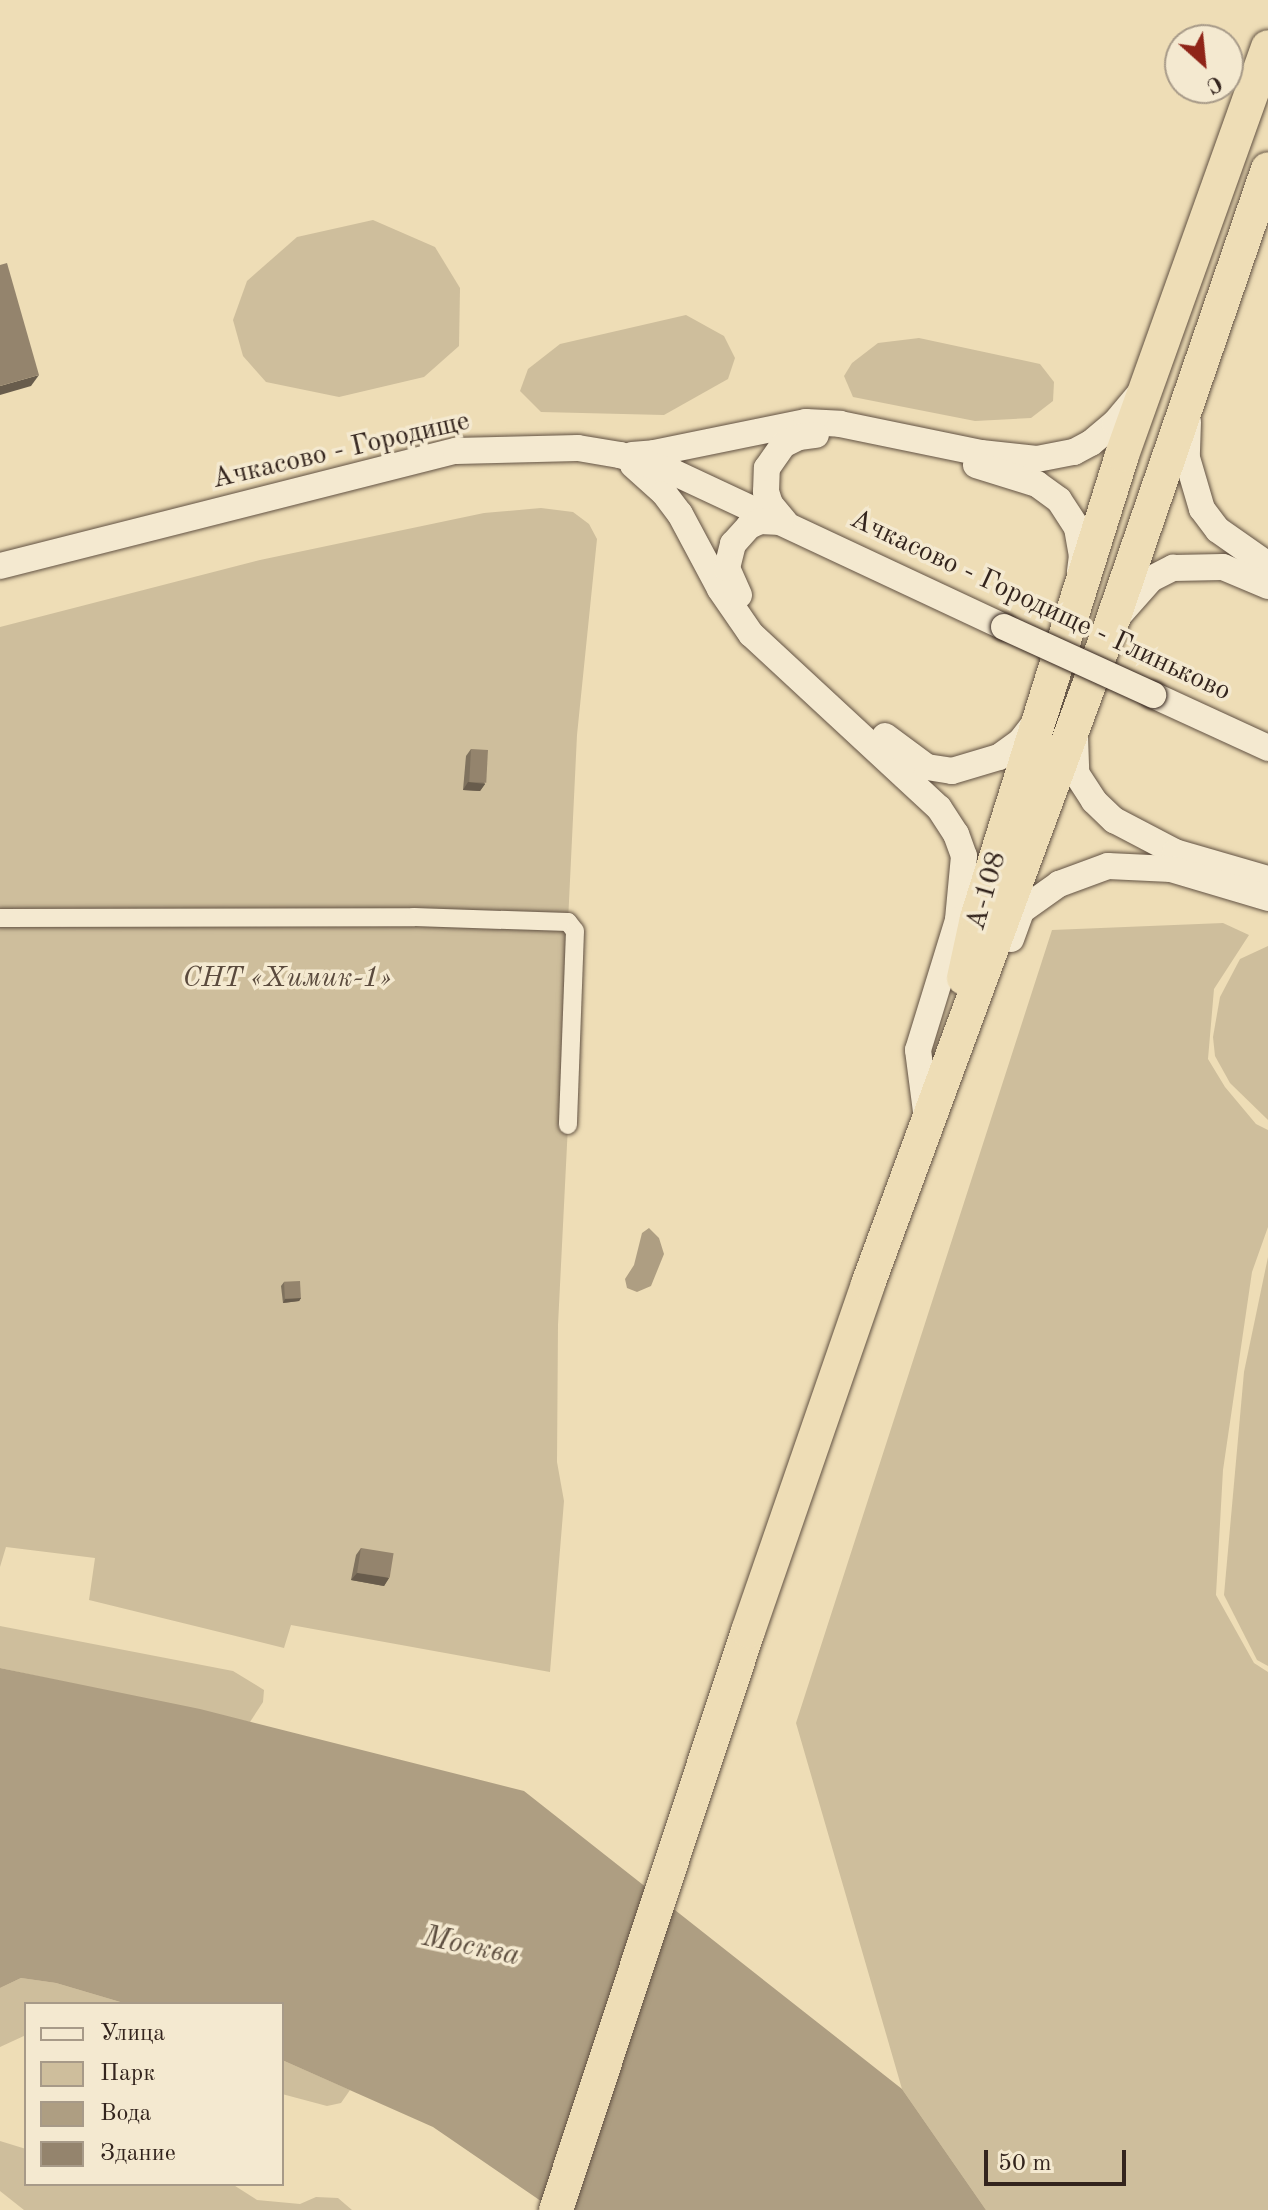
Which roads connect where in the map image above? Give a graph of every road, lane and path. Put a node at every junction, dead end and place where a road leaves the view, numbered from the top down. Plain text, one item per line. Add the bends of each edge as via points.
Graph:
1 (1268, 47) edge
2 (1268, 169) edge
3 (1145, 387) junction
4 (1189, 401) junction
5 (620, 455) junction
6 (785, 522) junction
7 (1268, 565) edge
8 (0, 566) edge
9 (1268, 586) edge
10 (1076, 607) junction
11 (1110, 628) junction
12 (1079, 710) junction
13 (1042, 714) junction
14 (1268, 748) edge
15 (1268, 879) edge
16 (1268, 898) edge
17 (0, 918) edge
18 (944, 1071) junction
19 (927, 1122) junction
20 (568, 1125) dead end
21 (556, 2210) edge

1 - 3 highway, А-108
2 - 4 highway, А-108
3 - 5 street via 1091,443 1037,459 806,422
3 - 10 highway, А-108
4 - 7 street via 1187,458 1202,509 1218,530
4 - 11 highway, А-108
5 - 6 street, Ачкасово - Городище via 673,472
5 - 8 street, Ачкасово - Городище via 578,448 456,451
5 - 19 street via 664,493 751,634 939,808 956,834 964,856 958,920 918,1050
6 - 10 street via 770,504 765,479 772,456 799,437 812,434 993,469 1037,484 1059,500 1077,528 1082,555
6 - 13 street via 760,521 741,533 728,555 731,580 758,624 905,755 927,767 952,771 981,765 1020,742
6 - 14 street, Ачкасово - Городище - Глиньково, bridge
9 - 11 street via 1223,567 1173,568 1151,579
10 - 13 highway, А-108
11 - 12 highway, А-108
12 - 15 street via 1073,746 1076,773 1114,820 1175,852
12 - 18 highway, А-108 via 1003,925
13 - 18 highway, А-108 / А-108 via 977,918
16 - 19 street via 1171,869 1108,866 1059,884 1021,911 961,1079
17 - 20 street via 568,922 575,931
18 - 19 highway, А-108
19 - 21 highway, А-108 via 748,1631

